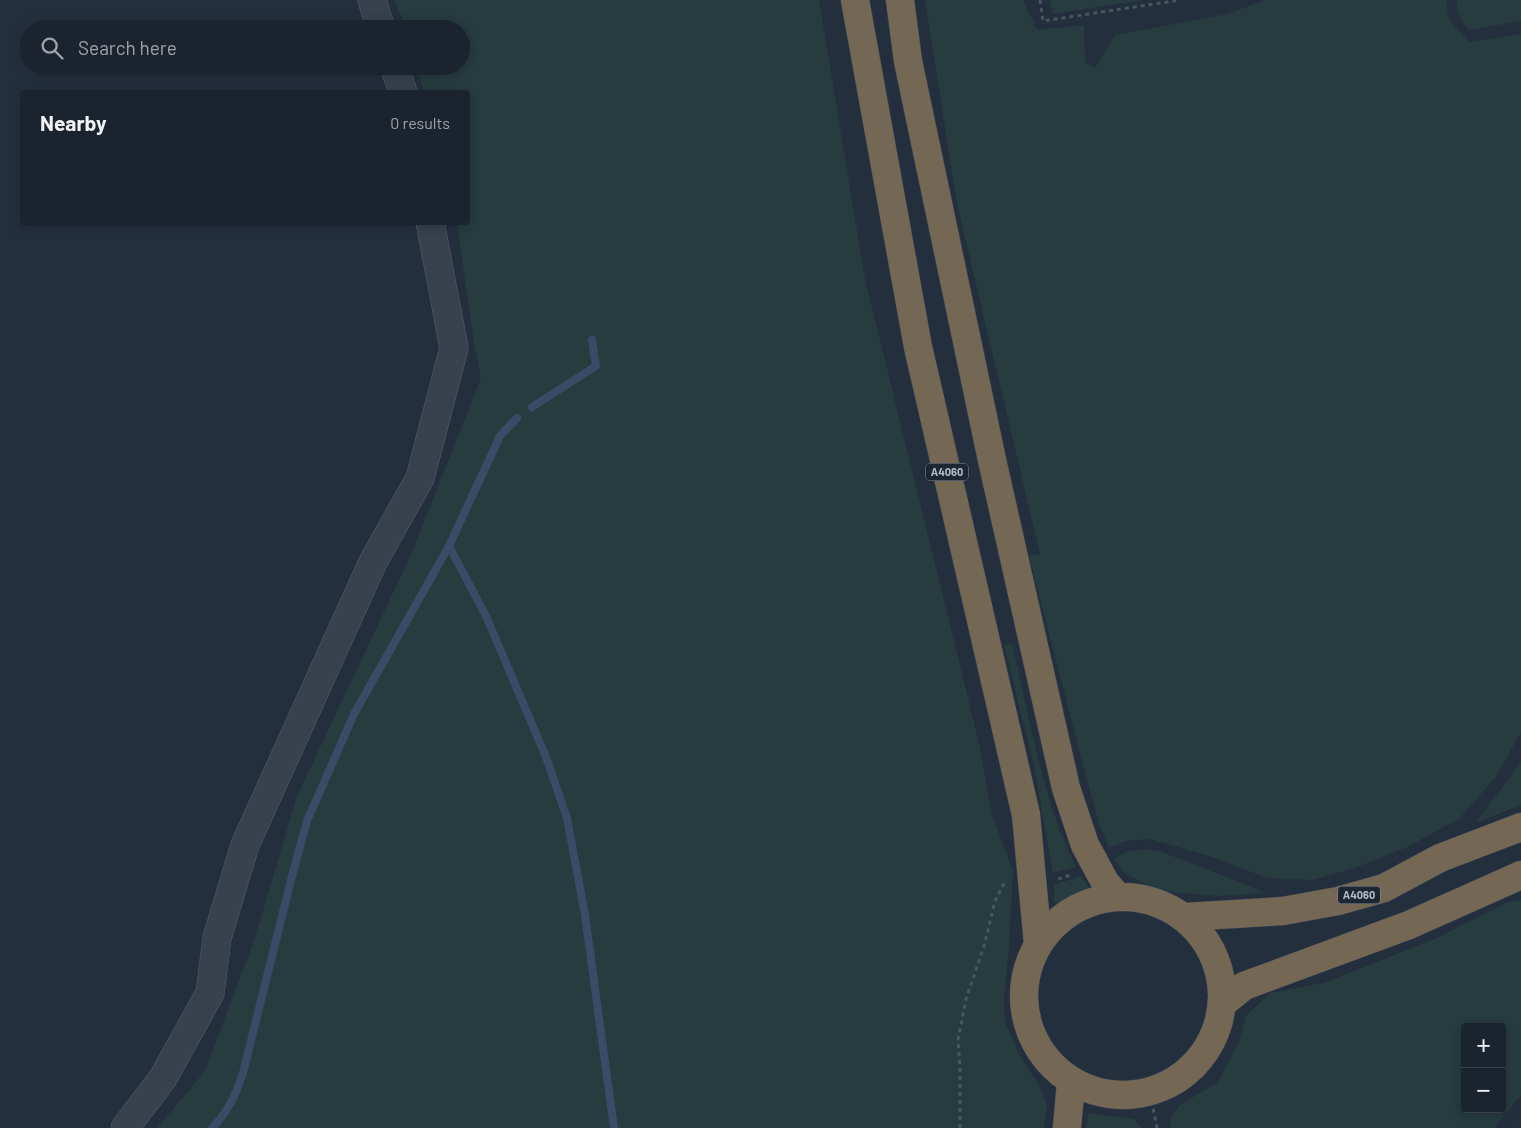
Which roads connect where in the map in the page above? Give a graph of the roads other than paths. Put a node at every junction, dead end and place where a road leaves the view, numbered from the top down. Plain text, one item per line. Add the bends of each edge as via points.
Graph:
1 (372, 0) edge
2 (855, 0) edge
3 (900, 0) edge
4 (378, 20) edge
5 (397, 75) edge
6 (402, 90) edge
7 (431, 225) edge
8 (1521, 827) edge
9 (1521, 875) edge
10 (1117, 896) junction
11 (1185, 917) junction
12 (1038, 944) junction
13 (1223, 1003) junction
14 (1071, 1082) junction
15 (125, 1128) edge
16 (1067, 1128) edge

1 - 4 lane
2 - 12 highway, A4060 via 918,347 1026,815
3 - 10 highway via 910,70 990,450 1066,788 1085,845 1105,882
5 - 6 lane
7 - 15 lane via 454,348 420,478 373,562 245,845 217,938 210,993 163,1078
8 - 11 highway, A4060 via 1440,858 1384,888 1338,901 1282,911
9 - 13 highway via 1409,925 1244,986
10 - 11 highway via 1142,898
10 - 12 highway via 1086,903 1059,920
11 - 13 highway via 1202,934 1214,956 1222,979
12 - 14 highway via 1024,981 1026,1020 1042,1055
13 - 14 highway via 1218,1027 1208,1049 1173,1083 1150,1092 1123,1096 1096,1092
14 - 16 highway

